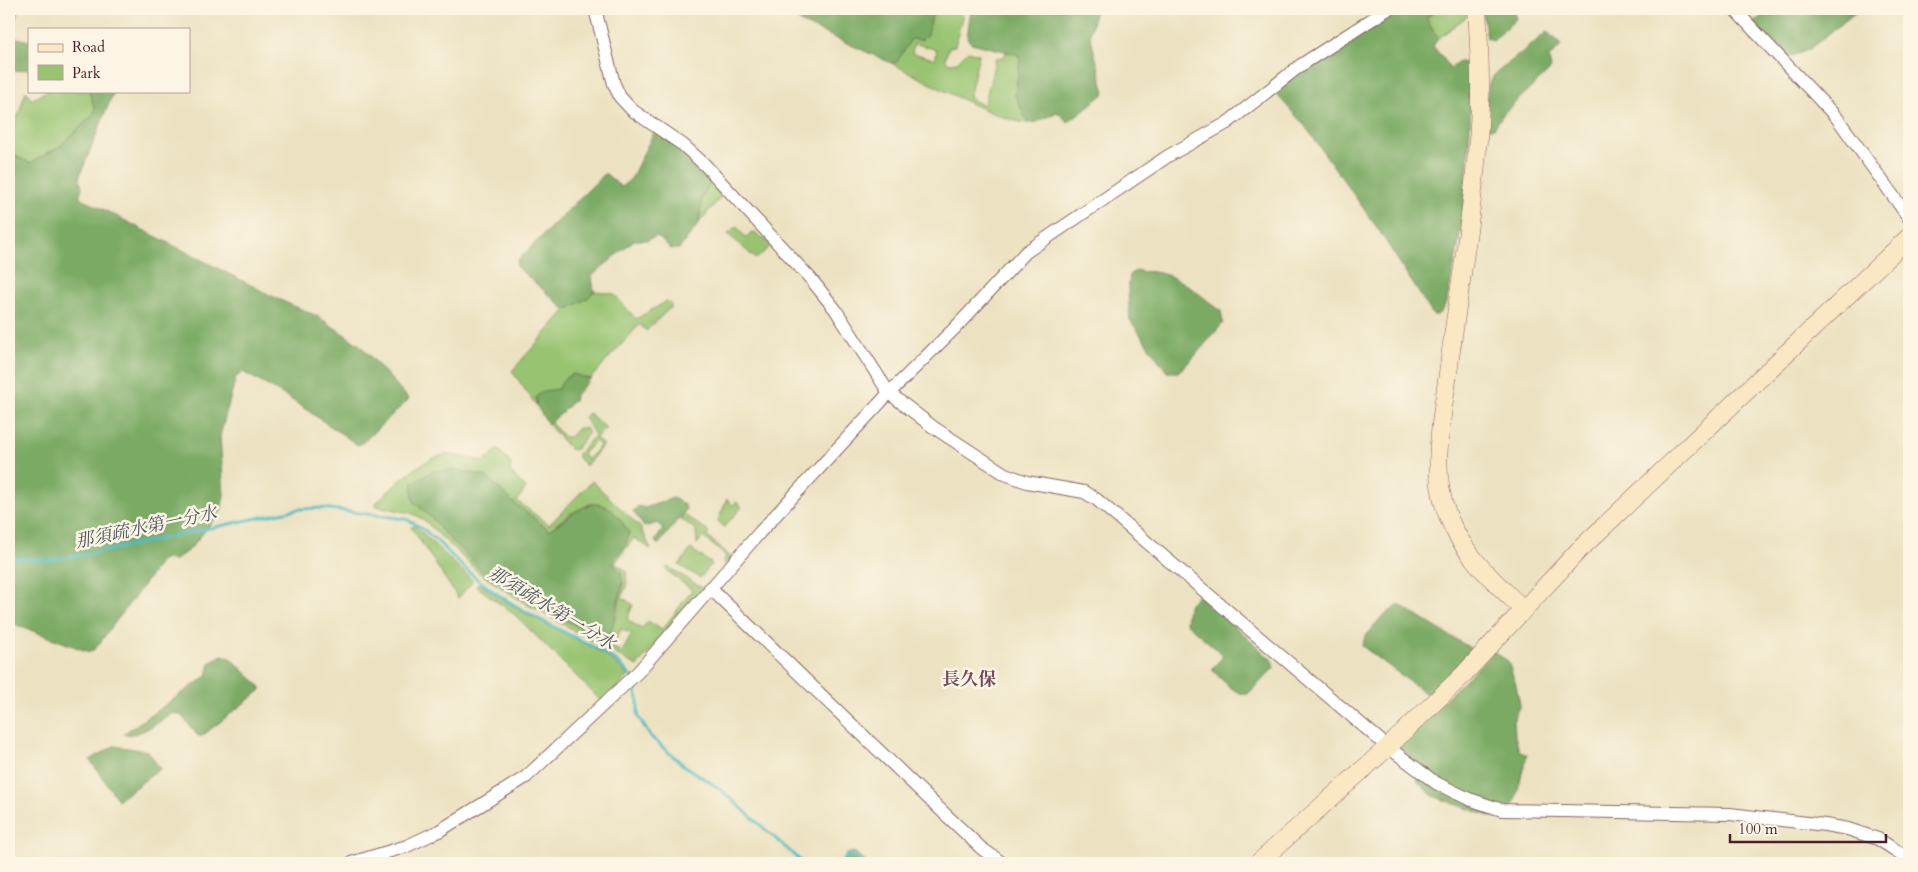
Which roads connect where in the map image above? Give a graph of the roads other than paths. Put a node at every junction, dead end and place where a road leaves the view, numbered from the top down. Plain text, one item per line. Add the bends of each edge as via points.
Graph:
1 (595, 9) edge
2 (1388, 9) edge
3 (1477, 9) edge
4 (1734, 9) edge
5 (1909, 218) edge
6 (1909, 237) edge
7 (889, 392) junction
8 (710, 588) junction
9 (1523, 609) junction
10 (1388, 747) junction
11 (1909, 859) edge
12 (351, 863) edge
13 (1002, 863) edge
14 (1258, 863) edge

1 - 7 street via 620,97 632,110 683,145 705,165 810,278 835,309
2 - 7 street via 1301,65 1227,123 1168,156 1026,252
3 - 9 street via 1480,71 1477,154 1440,436 1441,492 1447,515 1461,543 1479,566
4 - 5 street via 1837,118
6 - 9 street via 1615,515
7 - 8 street
7 - 10 street via 933,427 1005,474 1027,482 1084,492 1096,499
8 - 12 street via 638,672 526,777 439,831 407,846
8 - 13 street via 932,802
9 - 10 street via 1462,676
10 - 11 street via 1436,783 1502,810 1730,814 1825,825 1878,839
10 - 14 street

